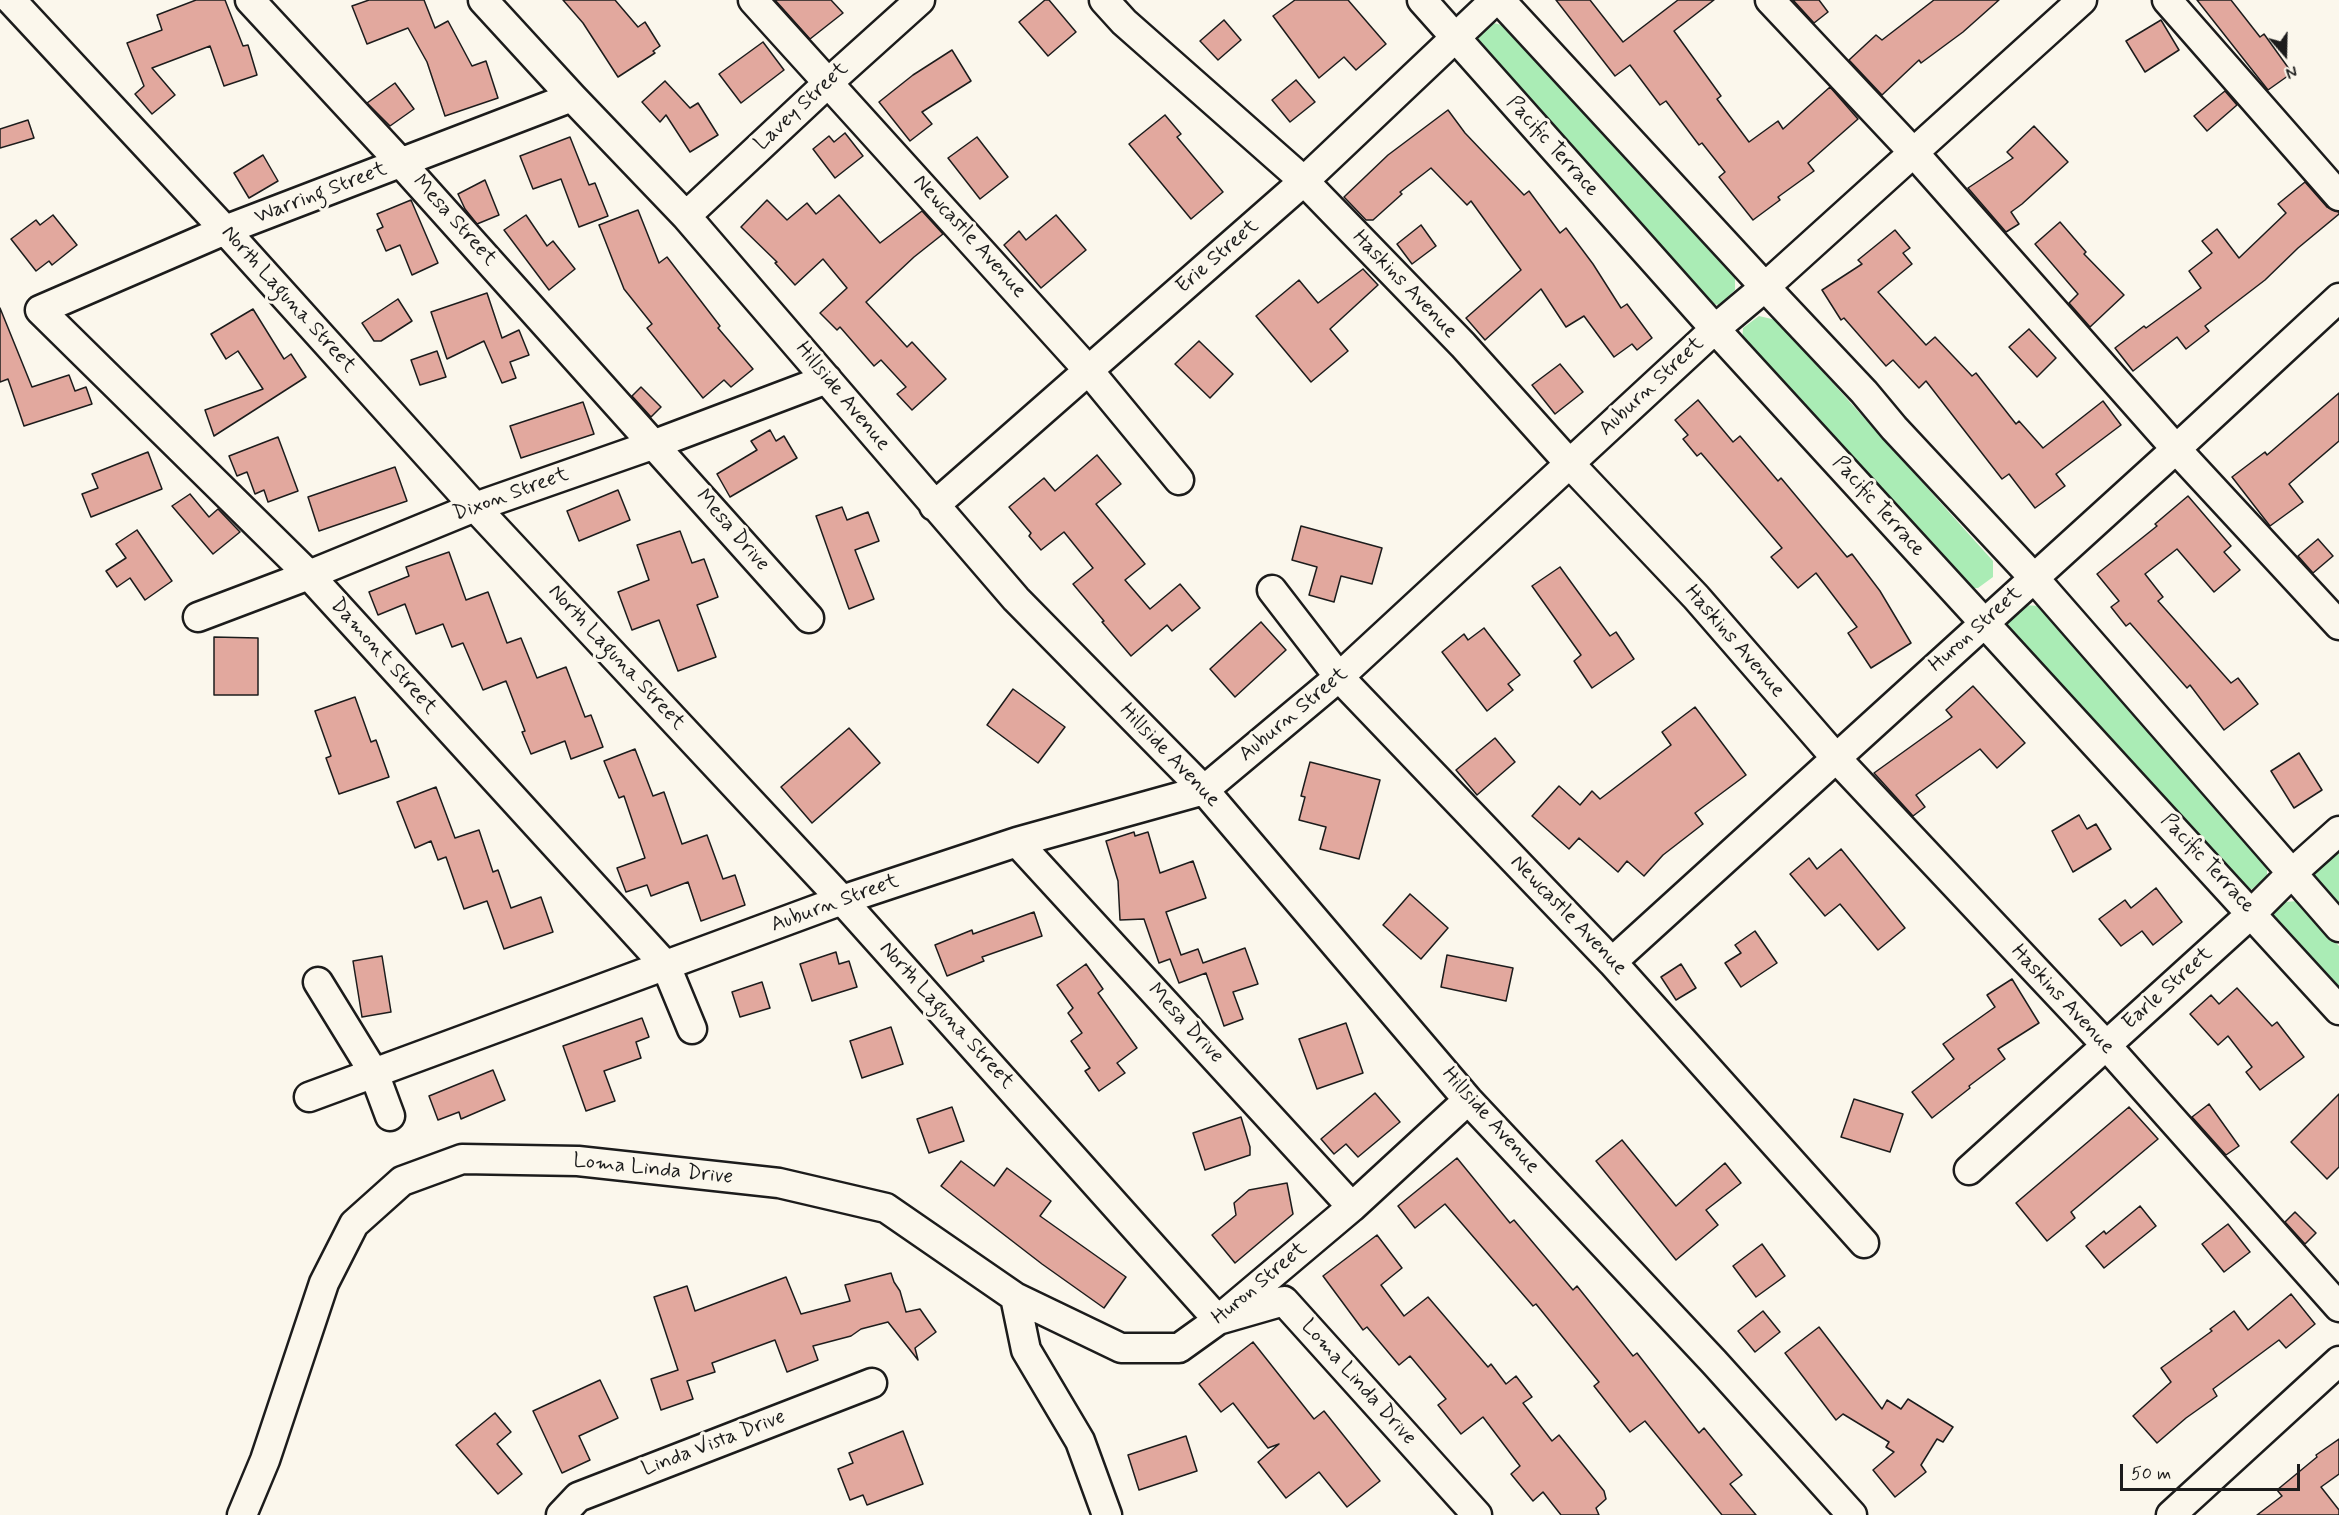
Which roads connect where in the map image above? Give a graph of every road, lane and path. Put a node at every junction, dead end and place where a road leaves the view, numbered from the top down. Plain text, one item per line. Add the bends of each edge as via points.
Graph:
1 (11, 0) edge
2 (250, 0) edge
3 (483, 0) edge
4 (753, 0) edge
5 (920, 0) edge
6 (1104, 0) edge
7 (1422, 0) edge
8 (1498, 0) edge
9 (1770, 0) edge
10 (2167, 0) edge
11 (2080, 1) edge
12 (1455, 38) junction
13 (829, 82) junction
14 (572, 97) junction
15 (1914, 153) junction
16 (402, 163) junction
17 (1304, 181) junction
18 (2339, 196) edge
19 (686, 216) junction
20 (225, 230) junction
21 (1765, 287) junction
22 (2339, 298) edge
23 (40, 310) joint
24 (1715, 329) junction
25 (1089, 371) junction
26 (827, 379) junction
27 (655, 444) junction
28 (2176, 449) junction
29 (1569, 463) junction
30 (1179, 480) dead end
31 (934, 506) junction
32 (475, 507) junction
33 (309, 576) junction
34 (2034, 578) junction
35 (1272, 590) dead end
36 (198, 617) dead end
37 (809, 618) dead end
38 (1984, 623) junction
39 (2339, 625) edge
40 (1339, 677) junction
41 (1836, 758) junction
42 (1204, 790) junction
43 (2339, 831) edge
44 (1017, 842) junction
45 (2291, 874) junction
46 (842, 900) junction
47 (2252, 913) junction
48 (2339, 927) edge
49 (1612, 962) junction
50 (666, 966) junction
51 (318, 982) dead end
52 (2339, 1010) edge
53 (692, 1029) dead end
54 (2105, 1044) junction
55 (374, 1073) junction
56 (309, 1097) dead end
57 (1468, 1100) junction
58 (390, 1116) dead end
59 (1969, 1170) dead end
60 (1352, 1206) junction
61 (1864, 1243) dead end
62 (1015, 1297) junction
63 (2339, 1307) edge
64 (1218, 1320) junction
65 (2339, 1361) edge
66 (872, 1383) dead end
67 (242, 1515) edge
68 (561, 1515) edge
69 (1107, 1515) edge
70 (1477, 1515) edge
71 (1852, 1515) edge
72 (2171, 1515) edge

1 - 20 street, North Laguna Street
2 - 16 street, Mesa Street
3 - 14 street, Hillside Avenue
4 - 13 street, Newcastle Avenue
5 - 13 street, Lavey Street
6 - 17 street, Haskins Avenue
7 - 12 street, Pacific Terrace
8 - 12 street, Erie Street
8 - 21 street
9 - 15 street
10 - 18 street
11 - 15 street, Auburn Street
12 - 17 street, Erie Street
12 - 24 street, Pacific Terrace
13 - 19 street, Lavey Street
13 - 25 street, Newcastle Avenue
14 - 16 street, Warring Street
14 - 19 street, Hillside Avenue
15 - 21 street, Auburn Street
15 - 28 street
16 - 20 street, Warring Street
16 - 27 street, Mesa Street
17 - 25 street, Erie Street
17 - 29 street, Haskins Avenue via 1463,345
19 - 26 street, Hillside Avenue
20 - 23 street, Warring Street
20 - 32 street, North Laguna Street
21 - 24 street, Auburn Street
21 - 34 street
22 - 28 street, Huron Street
23 - 33 street, Damont Street
24 - 29 street, Auburn Street
24 - 38 street, Pacific Terrace
25 - 30 street, Newcastle Avenue
25 - 31 street, Erie Street
26 - 27 street, Dixon Street
26 - 31 street, Hillside Avenue
27 - 32 street, Dixon Street
27 - 37 street, Mesa Drive
28 - 34 street, Huron Street
28 - 39 street
29 - 40 street, Auburn Street
29 - 41 street, Haskins Avenue via 1696,597
31 - 42 street, Hillside Avenue via 1016,598
32 - 33 street, Dixon Street
32 - 46 street, North Laguna Street
33 - 36 street, Dixon Street
33 - 50 street, Damont Street
34 - 38 street, Huron Street
34 - 45 street
35 - 40 street, Newcastle Avenue
38 - 41 street, Huron Street
38 - 47 street, Pacific Terrace
40 - 42 street, Auburn Street
40 - 49 street, Newcastle Avenue
41 - 49 street, Huron Street
41 - 54 street, Haskins Avenue
42 - 44 street, Auburn Street
42 - 57 street, Hillside Avenue
43 - 45 street, Earle Street
44 - 46 street, Auburn Street
44 - 60 street, Mesa Drive
45 - 47 street, Earle Street
45 - 48 street
46 - 50 street, Auburn Street
46 - 64 street, North Laguna Street
47 - 52 street, Pacific Terrace
47 - 54 street, Earle Street
49 - 61 street, Newcastle Avenue
50 - 53 street, Damont Street
50 - 55 street, Auburn Street
51 - 55 street
54 - 59 street, Earle Street
54 - 63 street, Haskins Avenue
55 - 56 street, Auburn Street
55 - 58 street
57 - 60 street, Huron Street
57 - 71 street, Hillside Avenue
60 - 64 street, Huron Street
62 - 64 street, Huron Street via 1121,1348 1179,1348
62 - 67 street, Loma Linda Drive via 886,1208 779,1183 578,1161 462,1159 402,1181 354,1224 324,1283 266,1460
62 - 69 street via 1026,1350 1080,1441
64 - 70 street, Loma Linda Drive via 1284,1301
65 - 72 street
66 - 68 street, Linda Vista Drive via 578,1497

